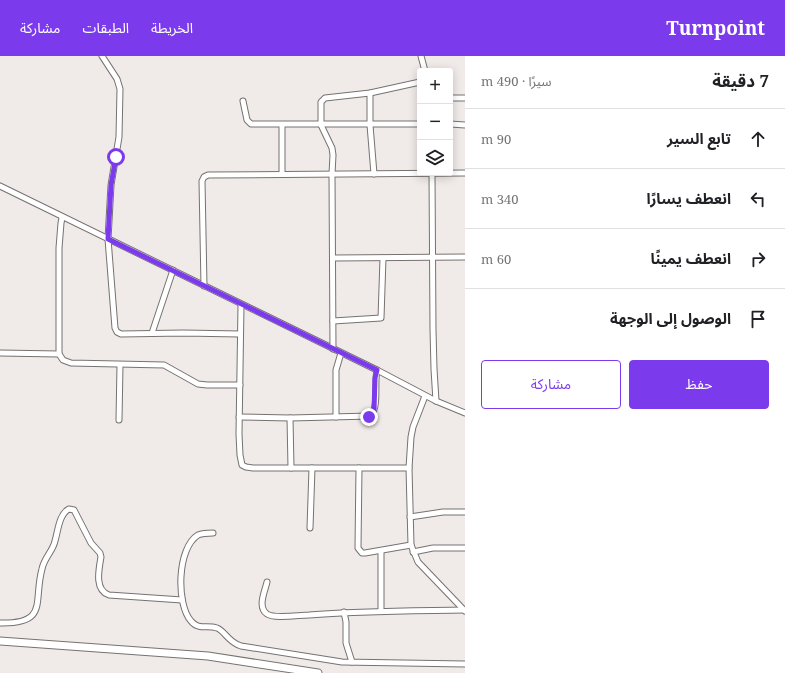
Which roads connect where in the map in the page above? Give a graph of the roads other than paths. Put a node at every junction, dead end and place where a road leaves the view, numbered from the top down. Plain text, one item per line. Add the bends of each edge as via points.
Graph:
1 (102, 56) edge
2 (421, 56) edge
3 (424, 68) edge
4 (417, 83) edge
5 (370, 93) junction
6 (453, 98) edge
7 (465, 98) edge
8 (243, 101) dead end
9 (417, 124) edge
10 (453, 124) edge
11 (282, 125) junction
12 (322, 125) junction
13 (370, 125) junction
14 (465, 125) edge
15 (417, 173) edge
16 (453, 173) edge
17 (465, 173) edge
18 (282, 174) junction
19 (332, 174) junction
20 (374, 174) junction
21 (432, 176) edge
22 (0, 186) edge
23 (62, 218) junction
24 (108, 239) junction
25 (465, 257) edge
26 (332, 258) junction
27 (383, 258) junction
28 (432, 258) junction
29 (173, 270) junction
30 (204, 286) junction
31 (241, 305) junction
32 (334, 321) junction
33 (152, 333) junction
34 (240, 334) junction
35 (334, 349) junction
36 (0, 353) edge
37 (341, 353) junction
38 (60, 354) junction
39 (120, 364) junction
40 (377, 370) junction
41 (240, 385) junction
42 (425, 396) junction
43 (436, 401) junction
44 (465, 414) edge
45 (239, 417) junction
46 (336, 417) junction
47 (290, 418) junction
48 (119, 420) dead end
49 (291, 468) junction
50 (312, 468) junction
51 (359, 468) junction
52 (409, 468) junction
53 (465, 512) edge
54 (410, 517) junction
55 (310, 528) dead end
56 (213, 533) dead end
57 (411, 545) junction
58 (465, 548) edge
59 (381, 551) junction
60 (414, 552) junction
61 (267, 582) dead end
62 (182, 600) junction
63 (465, 610) edge
64 (382, 611) junction
65 (344, 612) junction
66 (0, 623) edge
67 (0, 641) edge
68 (352, 662) junction
69 (465, 664) edge
70 (318, 673) edge

1 - 24 street via 120,89 120,137 111,185
2 - 3 street
4 - 5 street
5 - 12 street via 323,99 320,104
5 - 13 street
6 - 7 street
8 - 11 street via 249,124
9 - 13 street
10 - 14 street
11 - 12 street
11 - 18 street
12 - 13 street
12 - 19 street via 332,148
13 - 20 street
15 - 20 street
16 - 17 street
18 - 19 street
18 - 30 street via 208,175 203,179
19 - 20 street
19 - 26 street
21 - 28 street
22 - 23 street
23 - 24 street
23 - 38 street
24 - 29 street
24 - 33 street via 115,328 122,334
25 - 28 street
26 - 27 street
26 - 32 street
27 - 28 street
27 - 32 street via 381,318
28 - 43 street
29 - 30 street
29 - 33 street
30 - 31 street
31 - 34 street
31 - 35 street
32 - 35 street
33 - 34 street
34 - 41 street
35 - 37 street
36 - 38 street
37 - 40 street
37 - 46 street via 336,370
38 - 39 street via 63,360 71,363
39 - 41 street via 164,365 198,384
39 - 48 street
40 - 42 street
40 - 46 street via 373,414 369,417
41 - 45 street
42 - 43 street
42 - 52 street via 412,431
43 - 44 street
45 - 47 street
45 - 49 street via 242,465 253,468
46 - 47 street
47 - 49 street
49 - 50 street
50 - 51 street
50 - 55 street
51 - 52 street
51 - 59 street via 358,548 362,553
52 - 54 street
53 - 54 street
54 - 57 street
56 - 62 street via 197,536 184,557 181,571
57 - 59 street
57 - 60 street
58 - 60 street via 433,548
59 - 64 street
60 - 63 street via 418,562
61 - 65 street via 262,605 268,615
62 - 66 street via 104,594 99,582 100,553 91,543 74,510 69,509 60,520 54,545 42,566 34,614 25,620
62 - 68 street via 185,612 197,626 218,628 236,644 324,660
63 - 64 street
64 - 65 street
65 - 68 street via 346,643
67 - 70 street via 208,656
68 - 69 street

